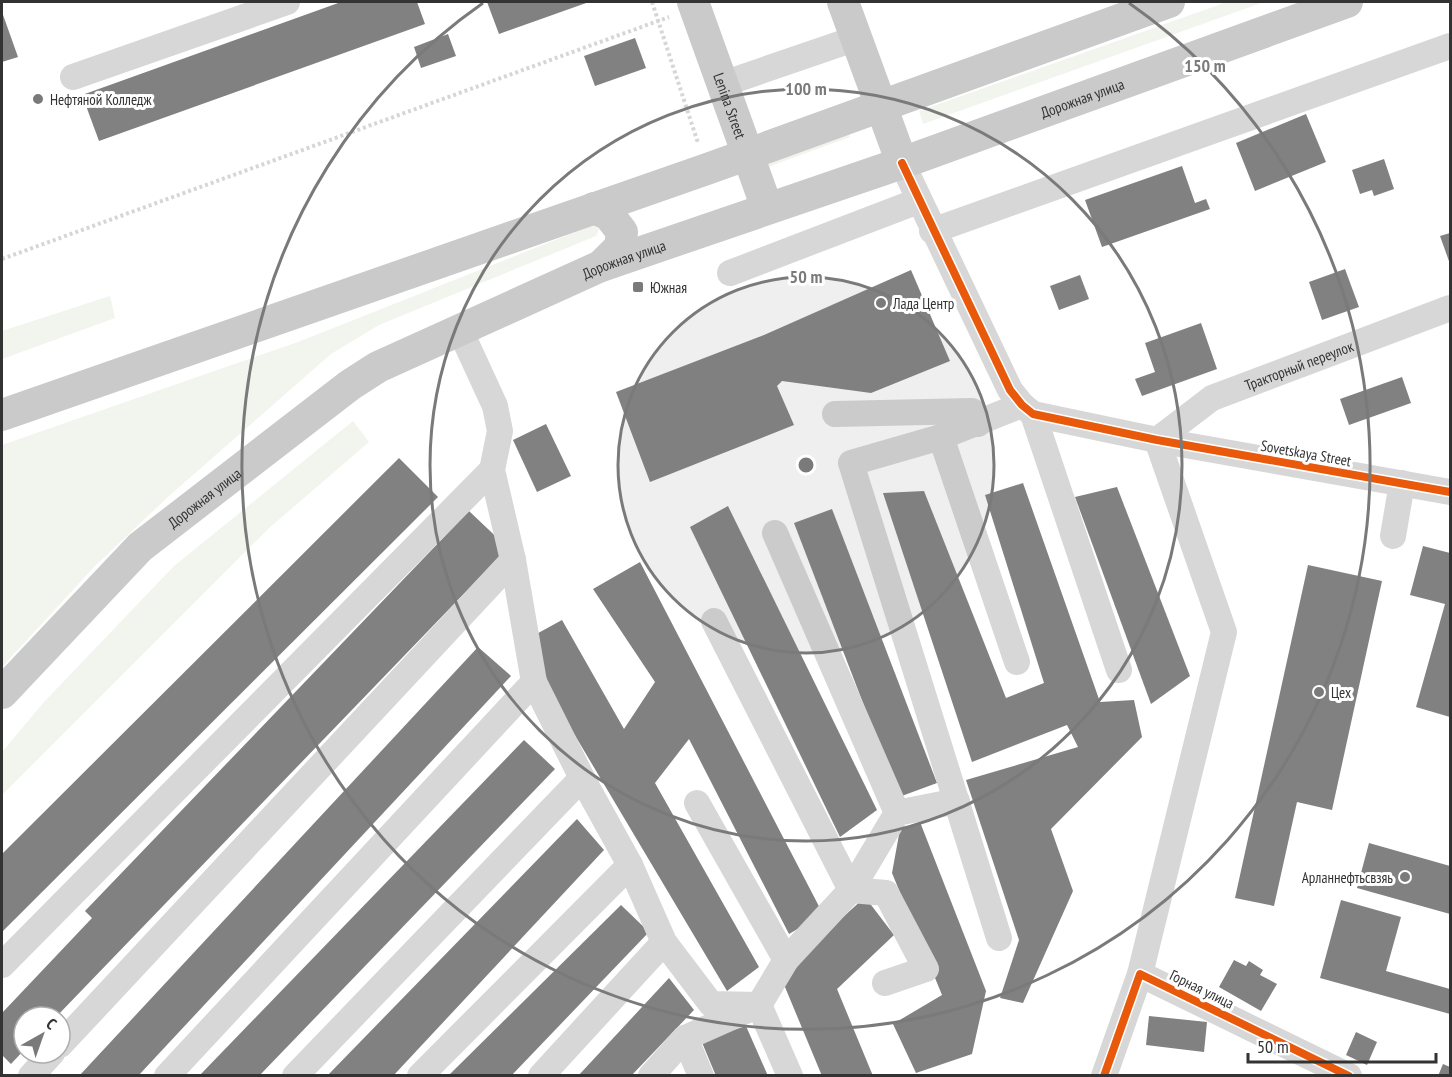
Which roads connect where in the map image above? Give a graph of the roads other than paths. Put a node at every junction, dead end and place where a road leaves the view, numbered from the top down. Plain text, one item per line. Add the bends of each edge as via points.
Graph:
1 (287, 2) edge
2 (843, 2) edge
3 (1169, 2) edge
4 (1347, 2) edge
5 (694, 4) edge
6 (857, 38) junction
7 (1450, 46) edge
8 (73, 77) dead end
9 (723, 84) junction
10 (881, 104) junction
11 (748, 154) junction
12 (902, 163) junction
13 (918, 201) junction
14 (594, 208) junction
15 (767, 208) junction
16 (932, 231) junction
17 (602, 266) junction
18 (730, 273) dead end
19 (1450, 308) edge
20 (460, 330) junction
21 (1028, 410) junction
22 (835, 414) dead end
23 (2, 415) edge
24 (978, 424) junction
25 (942, 437) junction
26 (1157, 440) junction
27 (492, 470) junction
28 (1402, 483) junction
29 (1450, 492) edge
30 (775, 533) dead end
31 (1393, 536) dead end
32 (513, 560) junction
33 (714, 621) dead end
34 (1017, 662) dead end
35 (1119, 669) dead end
36 (534, 682) junction
37 (2, 693) edge
38 (582, 778) junction
39 (957, 801) junction
40 (697, 803) dead end
41 (897, 813) junction
42 (630, 865) junction
43 (851, 890) junction
44 (999, 938) dead end
45 (664, 942) junction
46 (786, 960) junction
47 (2, 964) edge
48 (1140, 974) junction
49 (885, 983) dead end
50 (759, 1005) junction
51 (72, 1032) edge
52 (685, 1038) junction
53 (167, 1076) edge
54 (295, 1076) edge
55 (420, 1076) edge
56 (541, 1076) edge
57 (651, 1076) edge
58 (702, 1076) edge
59 (790, 1076) edge
60 (1104, 1076) edge
61 (1349, 1076) edge

1 - 8 street
2 - 6 main road
3 - 10 main road
4 - 12 main road, Дорожная улица
5 - 9 main road, Lenina Street
6 - 9 street
6 - 10 main road
7 - 16 street
9 - 11 main road, Lenina Street
10 - 11 main road
10 - 12 main road
11 - 14 main road
11 - 15 main road, Lenina Street
12 - 13 street
12 - 15 main road, Дорожная улица
13 - 16 street
13 - 18 street
14 - 17 main road via 609,215 622,232 620,247
14 - 23 main road
15 - 17 main road, Дорожная улица
16 - 21 street via 1010,390
17 - 20 main road, Дорожная улица
19 - 26 street, Тракторный переулок via 1212,398
20 - 27 street via 495,406 500,431
20 - 37 main road, Дорожная улица via 378,367 350,385 140,547
21 - 24 street
21 - 26 street, Sovetskaya Street
21 - 35 street
22 - 24 street via 972,411
24 - 25 street
25 - 34 street
25 - 39 street via 851,463
26 - 28 street, Sovetskaya Street
26 - 48 street via 1224,632
27 - 32 street
27 - 47 street
28 - 29 street, Sovetskaya Street
28 - 31 street
30 - 41 street
32 - 36 street
32 - 51 street
33 - 43 street
36 - 38 street
36 - 53 street
38 - 42 street
38 - 54 street
39 - 41 street
39 - 44 street
40 - 46 street
41 - 43 street
42 - 45 street
42 - 55 street
43 - 46 street
43 - 49 street via 886,892 926,969
45 - 50 street via 711,1004
45 - 56 street
46 - 50 street
48 - 60 street
48 - 61 street, Горная улица
50 - 52 street
50 - 59 street
52 - 57 street
52 - 58 street

